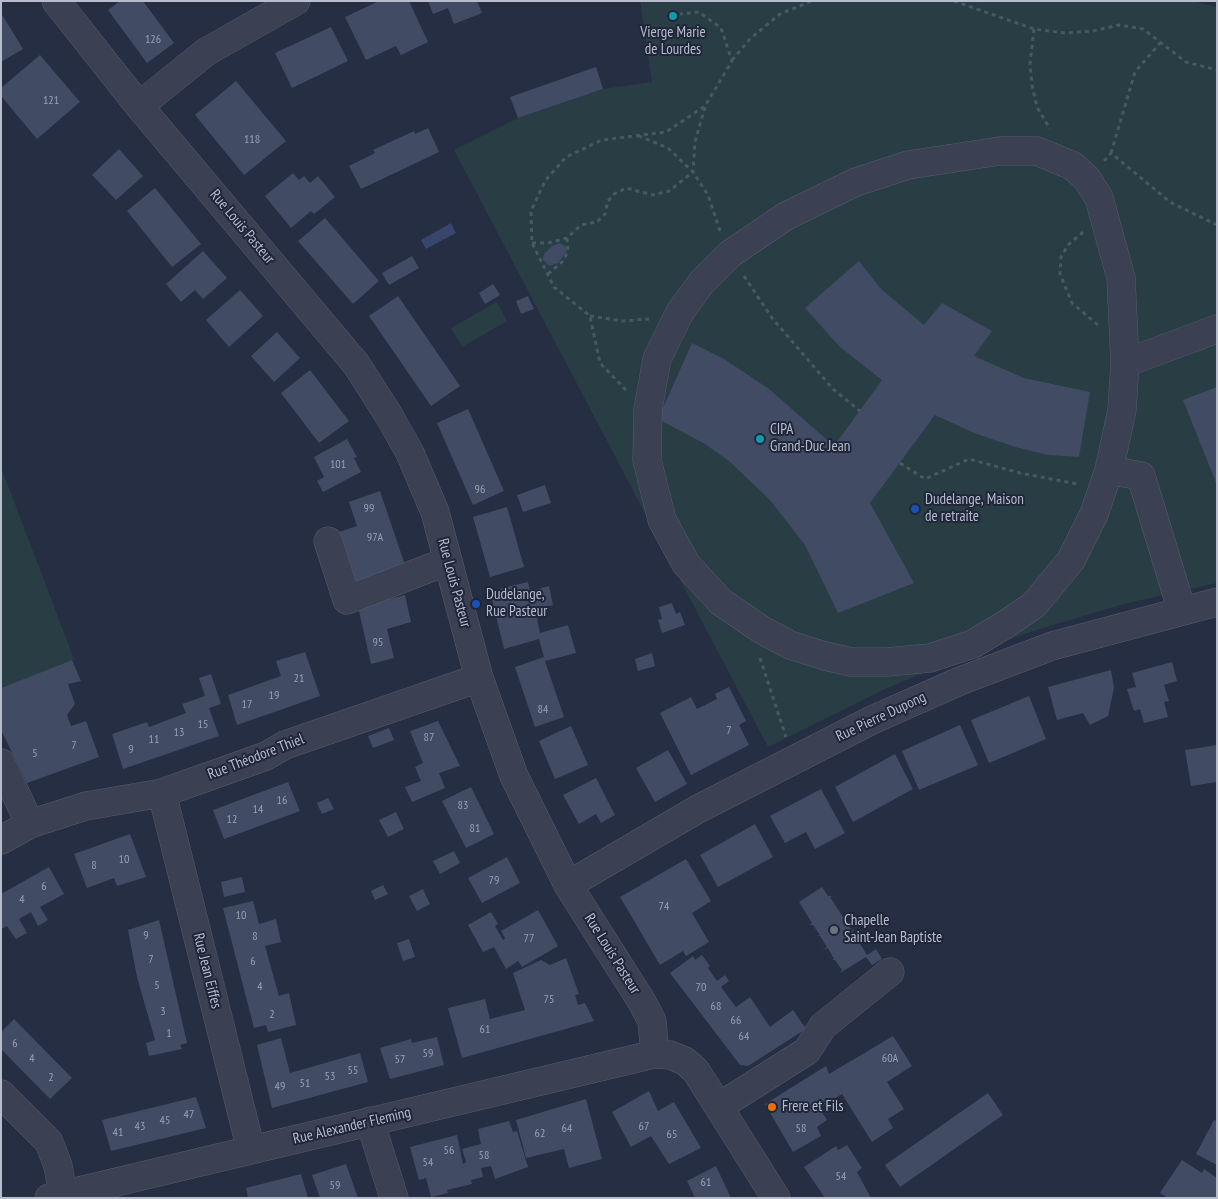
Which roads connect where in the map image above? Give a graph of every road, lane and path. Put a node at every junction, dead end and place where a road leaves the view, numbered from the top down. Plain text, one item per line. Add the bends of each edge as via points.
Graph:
1 (56, 1) edge
2 (296, 1) edge
3 (812, 1) edge
4 (954, 1) edge
5 (680, 14) dead end
6 (1034, 29) junction
7 (1160, 43) junction
8 (732, 61) junction
9 (1217, 70) edge
10 (139, 106) junction
11 (1051, 130) dead end
12 (636, 134) junction
13 (1111, 153) junction
14 (1087, 179) junction
15 (1106, 217) junction
16 (1217, 225) edge
17 (567, 238) junction
18 (532, 243) junction
19 (548, 274) junction
20 (680, 312) junction
21 (590, 316) junction
22 (1217, 329) edge
23 (1124, 335) junction
24 (1125, 363) junction
25 (648, 409) junction
26 (900, 463) dead end
27 (1106, 479) junction
28 (328, 541) dead end
29 (448, 561) junction
30 (1217, 602) edge
31 (1182, 611) junction
32 (762, 630) junction
33 (479, 678) junction
34 (795, 759) junction
35 (1, 763) edge
36 (162, 793) junction
37 (30, 824) junction
38 (1, 840) edge
39 (568, 885) junction
40 (890, 972) dead end
41 (655, 1054) junction
42 (1, 1094) edge
43 (720, 1106) junction
44 (370, 1121) junction
45 (251, 1150) junction
46 (56, 1196) edge
47 (394, 1198) edge
48 (776, 1198) edge

1 - 10 street, Rue Louis Pasteur
2 - 10 street via 206,52
3 - 8 path via 780,14 751,38
4 - 6 path
5 - 8 path via 699,12 722,28
6 - 7 path via 1065,33 1119,25 1143,29
6 - 11 path via 1030,64 1032,85 1037,107
7 - 9 path via 1186,62
7 - 13 path via 1135,72
8 - 12 path via 705,106 666,132
10 - 29 street, Rue Louis Pasteur via 356,364 410,453 435,512
12 - 17 path via 668,148 694,172 669,191 652,195 626,188 614,194 598,222 581,225
12 - 18 path via 602,140 566,158 545,181 531,211
13 - 14 path
13 - 16 path via 1170,202
14 - 15 street
14 - 20 street via 1073,166 1037,152 1000,151 908,165 856,182 786,216 730,254 702,282
15 - 23 street via 1121,278
15 - 23 path via 1090,226 1068,246 1061,257 1060,274 1072,303 1105,330
17 - 18 path
17 - 19 path via 568,252
18 - 19 path
19 - 21 path via 554,287
20 - 21 path via 622,321
20 - 25 street via 657,359
21 - 25 path via 600,363
22 - 24 street
23 - 24 street
24 - 27 street via 1122,410
25 - 32 street via 648,460 662,520 686,564 721,602
26 - 27 path via 925,479 969,460 1020,473
27 - 31 street via 1141,476
27 - 32 street via 1094,514 1071,560 1034,605 973,644 930,658 851,662 790,645
28 - 29 street via 347,600
29 - 33 street, Rue Louis Pasteur
30 - 31 street, Rue Pierre Dupong
31 - 34 street, Rue Pierre Dupong via 1052,646 960,681
32 - 34 path via 757,649 775,710
33 - 36 street, Rue Théodore Thiel via 285,745 266,756
33 - 39 street, Rue Louis Pasteur via 514,776
34 - 39 street, Rue Pierre Dupong via 698,809
35 - 37 street
36 - 37 street, Rue Théodore Thiel via 86,806
36 - 45 street, Rue Jean Eiffes
37 - 38 street, Rue Théodore Thiel
39 - 41 street, Rue Louis Pasteur via 652,1021
40 - 43 street via 823,1026 807,1051
41 - 43 street via 685,1061 696,1071
41 - 44 street, Rue Alexander Fleming
42 - 46 street via 49,1142 58,1166
43 - 48 street
44 - 45 street, Rue Alexander Fleming
44 - 47 street
45 - 46 street, Rue Alexander Fleming

